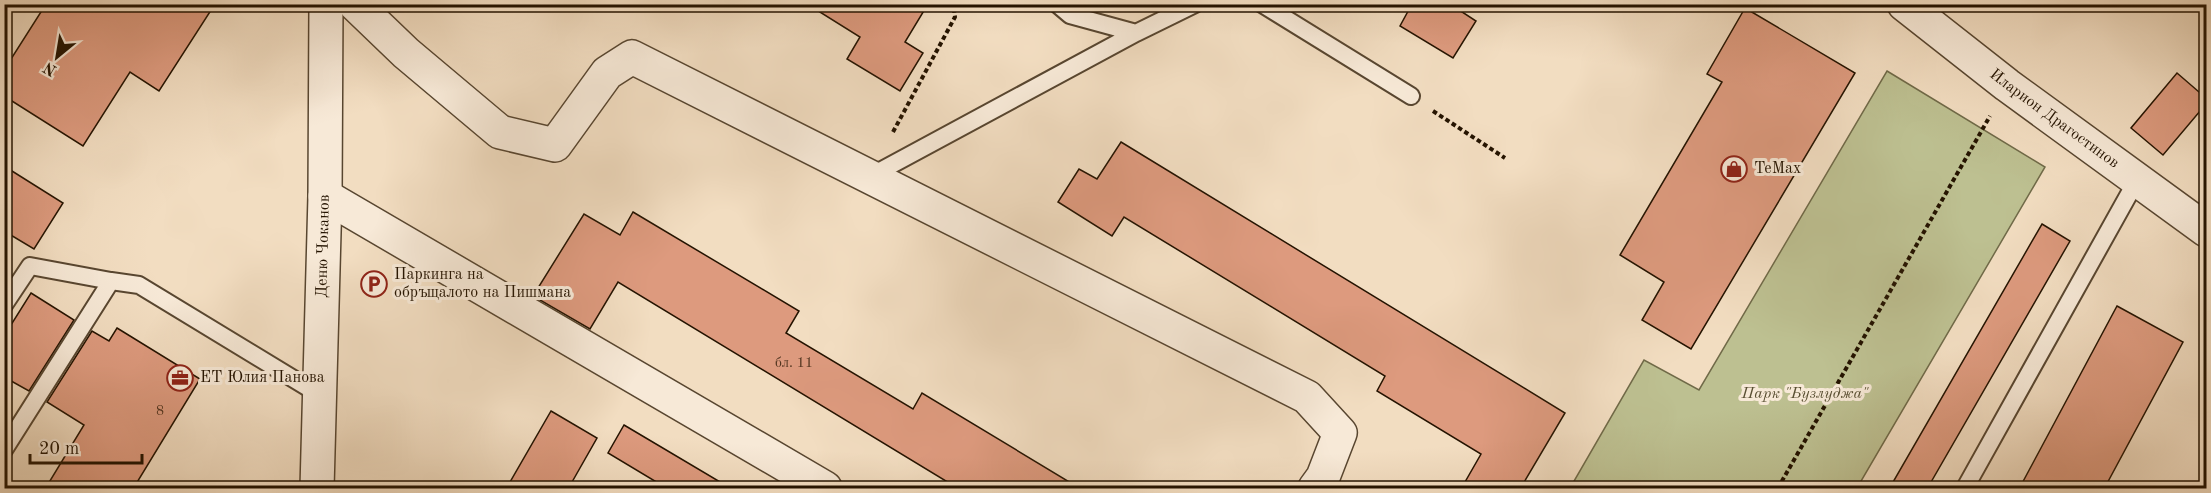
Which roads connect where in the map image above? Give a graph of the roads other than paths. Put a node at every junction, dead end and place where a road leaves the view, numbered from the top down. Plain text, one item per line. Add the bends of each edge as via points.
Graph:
1 (326, 4) edge
2 (355, 4) edge
3 (1057, 4) edge
4 (1195, 4) edge
5 (1262, 4) edge
6 (1904, 4) edge
7 (1136, 33) junction
8 (1411, 96) road end
9 (869, 177) junction
10 (2138, 178) junction
11 (325, 196) junction
12 (2206, 230) edge
13 (111, 281) junction
14 (4, 305) edge
15 (320, 395) junction
16 (4, 450) edge
17 (317, 489) edge
18 (825, 489) edge
19 (1315, 489) edge
20 (1965, 489) edge

1 - 11 street, Деню Чоканов
2 - 9 street via 500,132 555,145 607,73 632,57
3 - 7 lane via 1070,15
4 - 7 lane
5 - 8 lane
6 - 10 street, Иларион Драгостинов via 2007,85
7 - 9 lane
9 - 19 street via 1307,397 1340,433
10 - 12 street, Иларион Драгостинов
10 - 20 lane
11 - 15 street, Деню Чоканов
11 - 18 street
13 - 14 lane via 30,266
13 - 15 lane via 139,285
13 - 16 lane
15 - 17 street, Деню Чоканов

